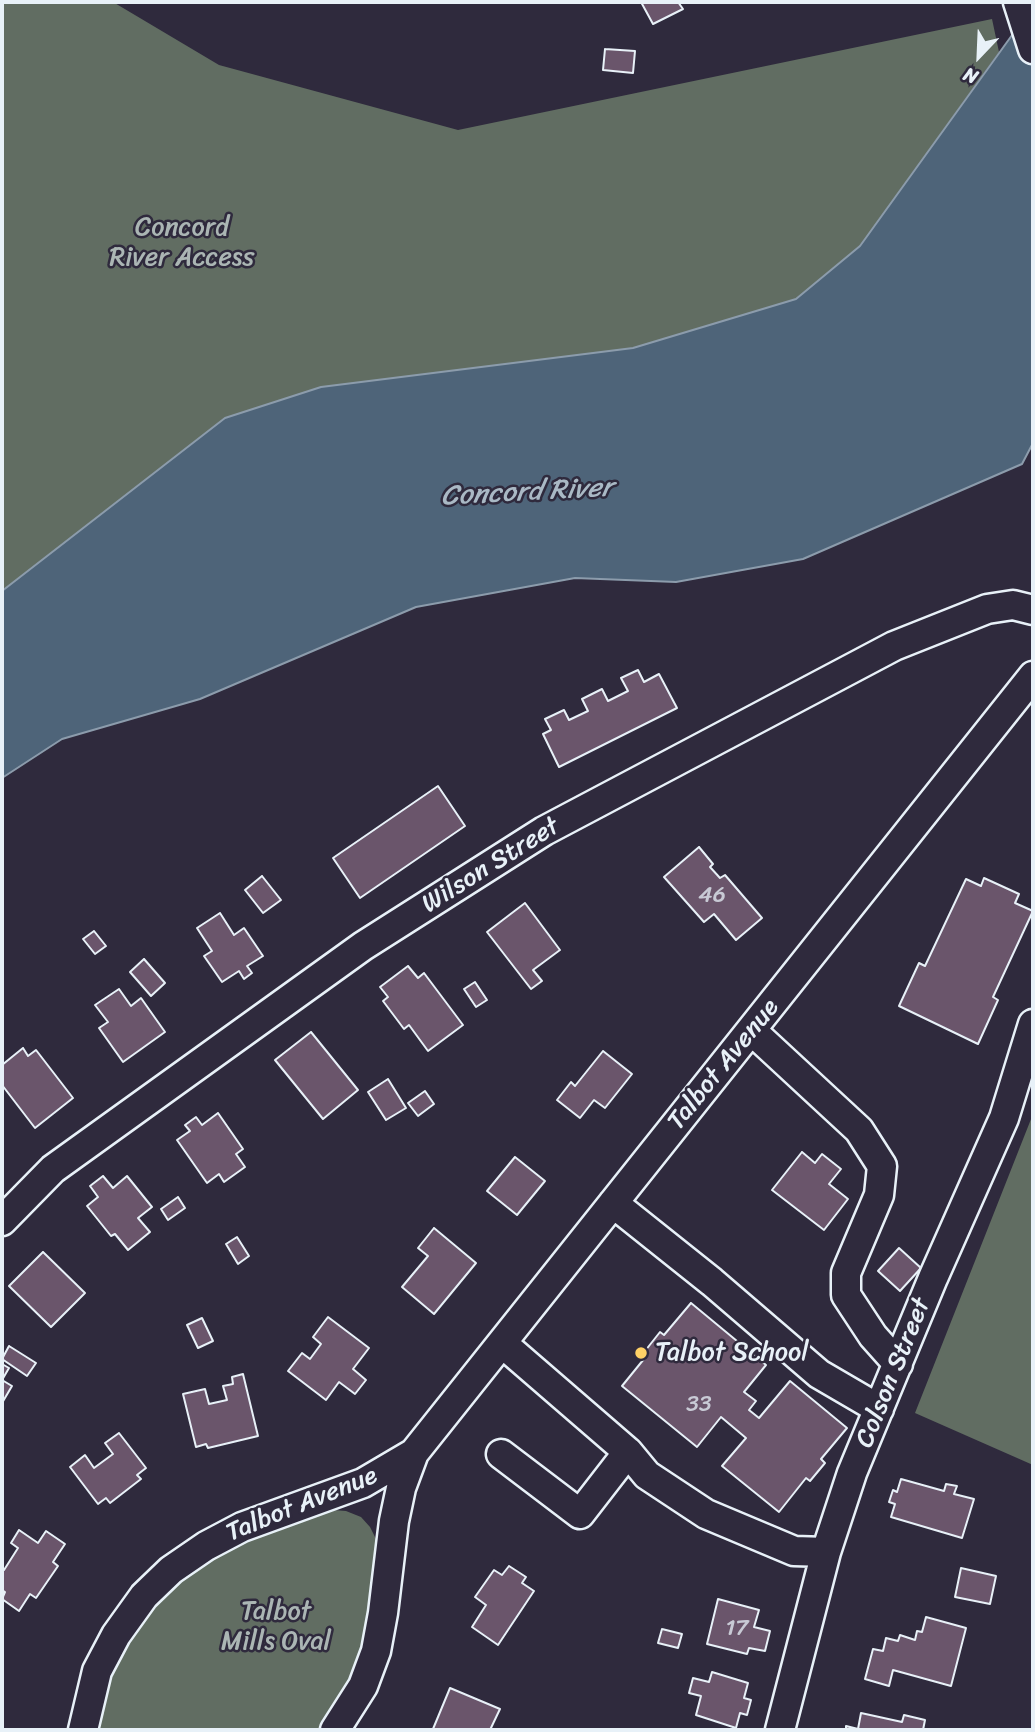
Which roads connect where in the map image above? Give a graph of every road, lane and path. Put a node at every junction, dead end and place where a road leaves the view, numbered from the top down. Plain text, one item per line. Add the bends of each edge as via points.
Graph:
1 (1018, 2) edge
2 (1033, 49) edge
3 (1033, 610) edge
4 (1033, 676) edge
5 (1033, 1024) edge
6 (751, 1030) junction
7 (613, 1203) junction
8 (2, 1221) edge
9 (502, 1343) junction
10 (898, 1364) junction
11 (879, 1409) junction
12 (628, 1452) junction
13 (414, 1453) junction
14 (501, 1454) dead end
15 (826, 1552) junction
16 (83, 1730) edge
17 (335, 1730) edge
18 (780, 1730) edge

1 - 2 street
3 - 8 street, Wilson Street via 1013,605 987,609 894,646 544,831 363,946 52,1169
4 - 6 street, Talbot Avenue
5 - 10 street, Colson Street via 1004,1118
6 - 7 street, Talbot Avenue
6 - 10 street via 859,1130 882,1166 879,1195 846,1273 846,1295
7 - 9 street, Talbot Avenue
7 - 11 street via 819,1374
9 - 12 street
9 - 13 street, Talbot Avenue
10 - 11 street, Colson Street
11 - 15 street, Colson Street
12 - 14 street via 580,1514
12 - 15 street via 647,1475 706,1514 794,1551
13 - 16 street, Talbot Avenue via 363,1483 242,1527 171,1570 144,1596 116,1635 97,1671
13 - 17 street, Talbot Avenue via 394,1521 376,1651 363,1686
15 - 18 street, Colson Street

